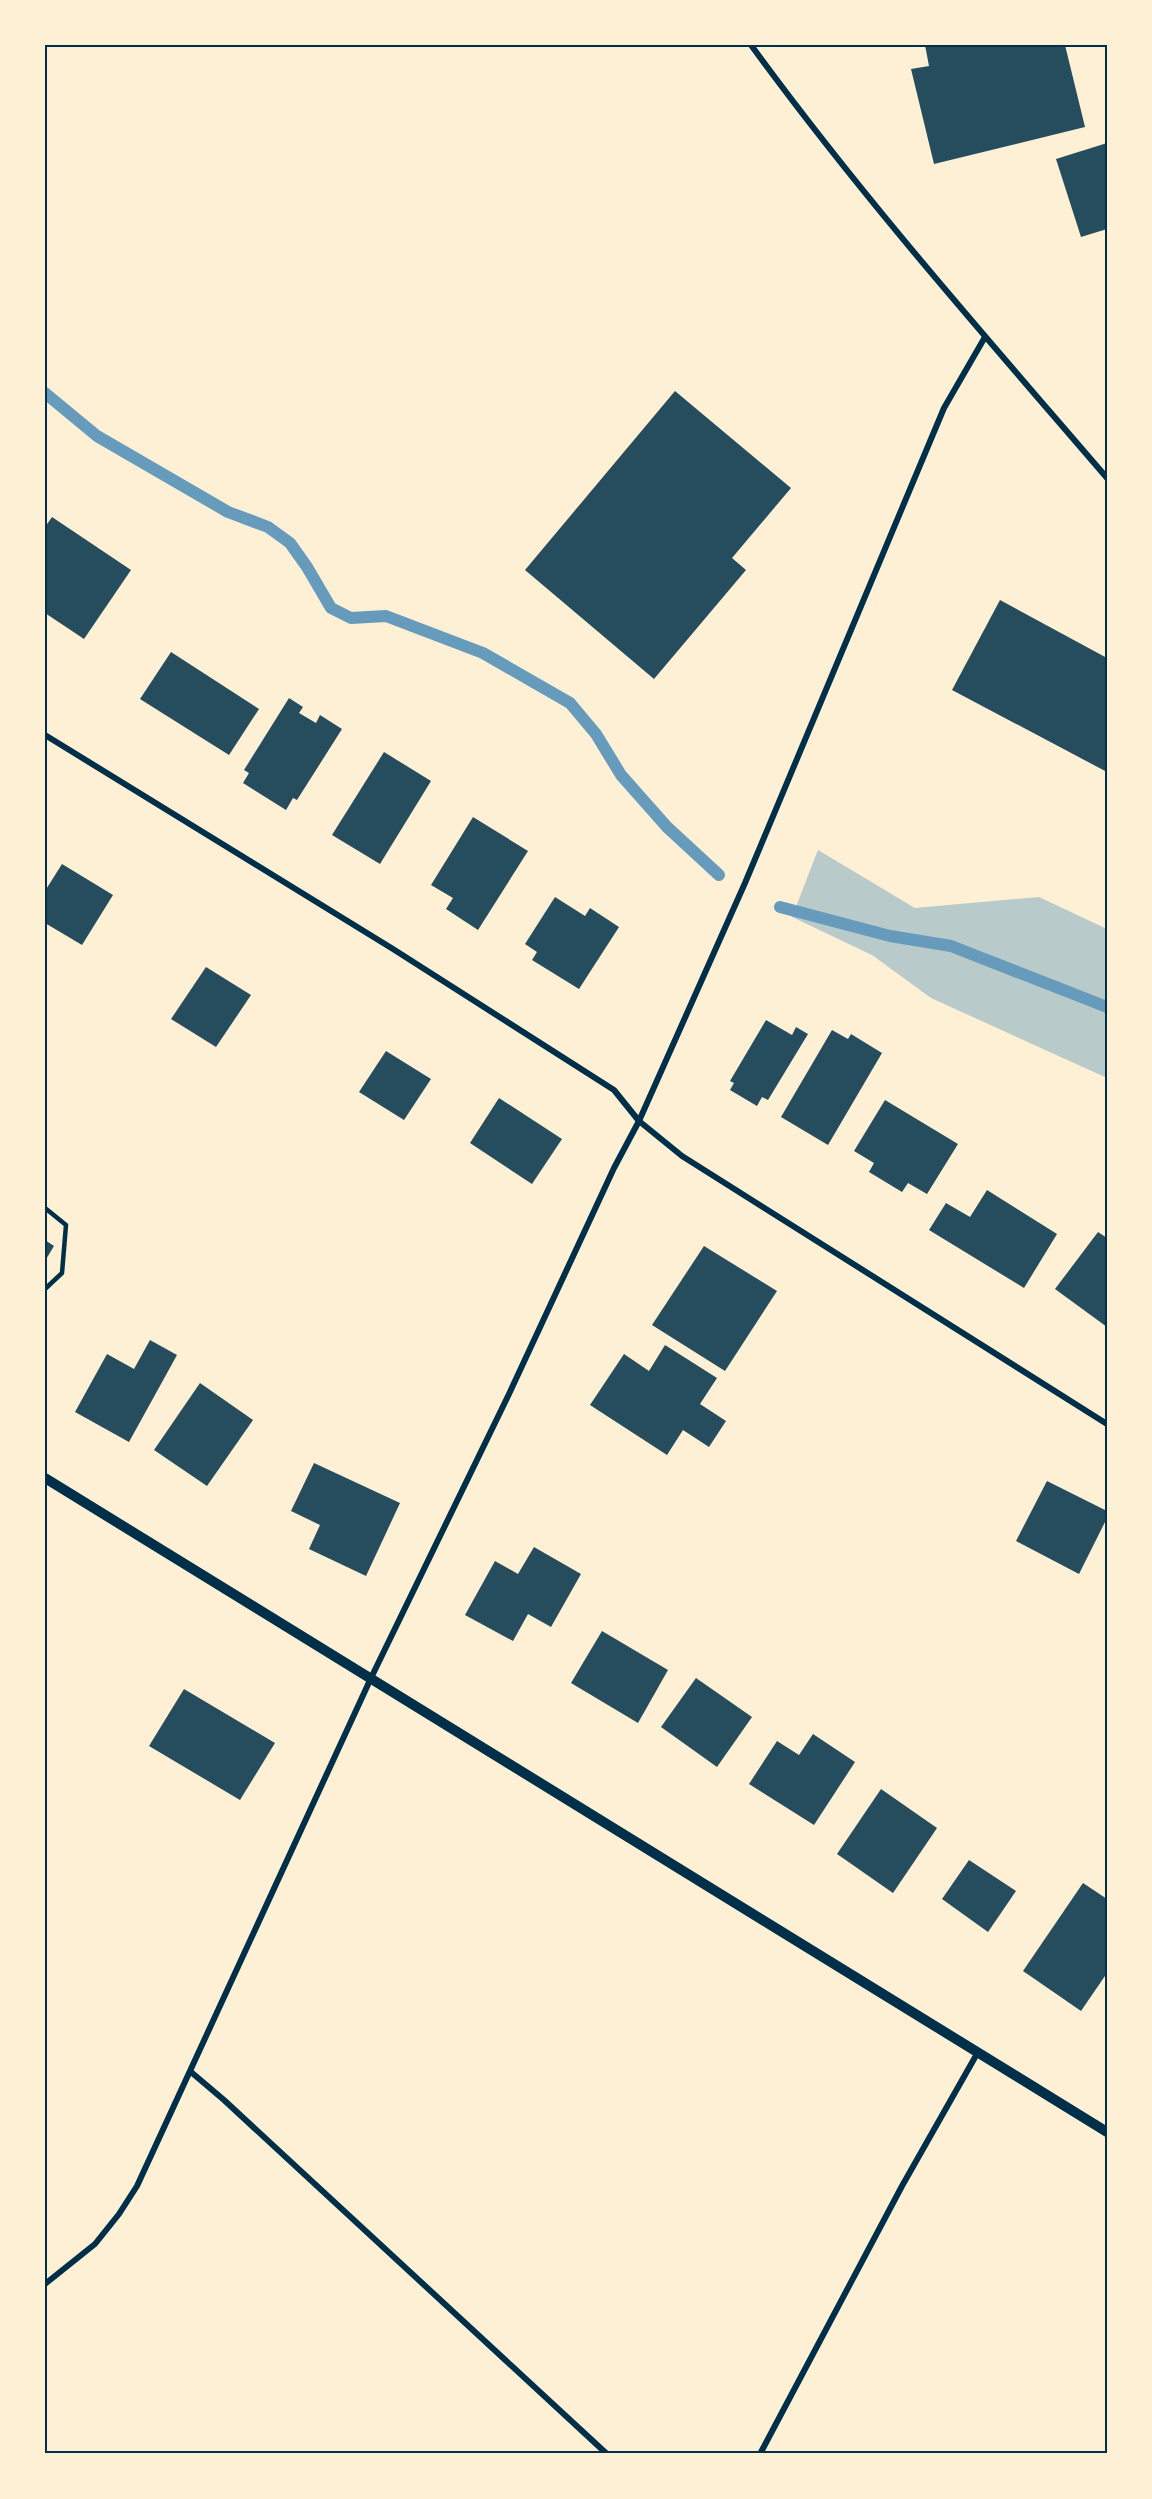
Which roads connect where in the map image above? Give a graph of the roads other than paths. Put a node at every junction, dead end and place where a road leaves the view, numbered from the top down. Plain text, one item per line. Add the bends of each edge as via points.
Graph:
1 (751, 45) edge
2 (985, 337) junction
3 (1107, 478) edge
4 (45, 735) edge
5 (639, 1121) junction
6 (45, 1208) edge
7 (45, 1289) edge
8 (1107, 1424) edge
9 (45, 1478) edge
10 (371, 1678) junction
11 (978, 2052) junction
12 (191, 2072) junction
13 (1107, 2132) edge
14 (45, 2284) edge
15 (607, 2454) edge
16 (760, 2454) edge

1 - 2 street via 886,220
2 - 3 street
2 - 5 street via 944,408 746,883
4 - 5 street via 614,1090
5 - 8 street via 682,1156
5 - 10 street
6 - 7 lane via 66,1225 62,1273
9 - 10 street
10 - 11 street
10 - 12 street
11 - 13 street
11 - 16 street
12 - 14 street via 137,2186 119,2214 95,2244
12 - 15 street

